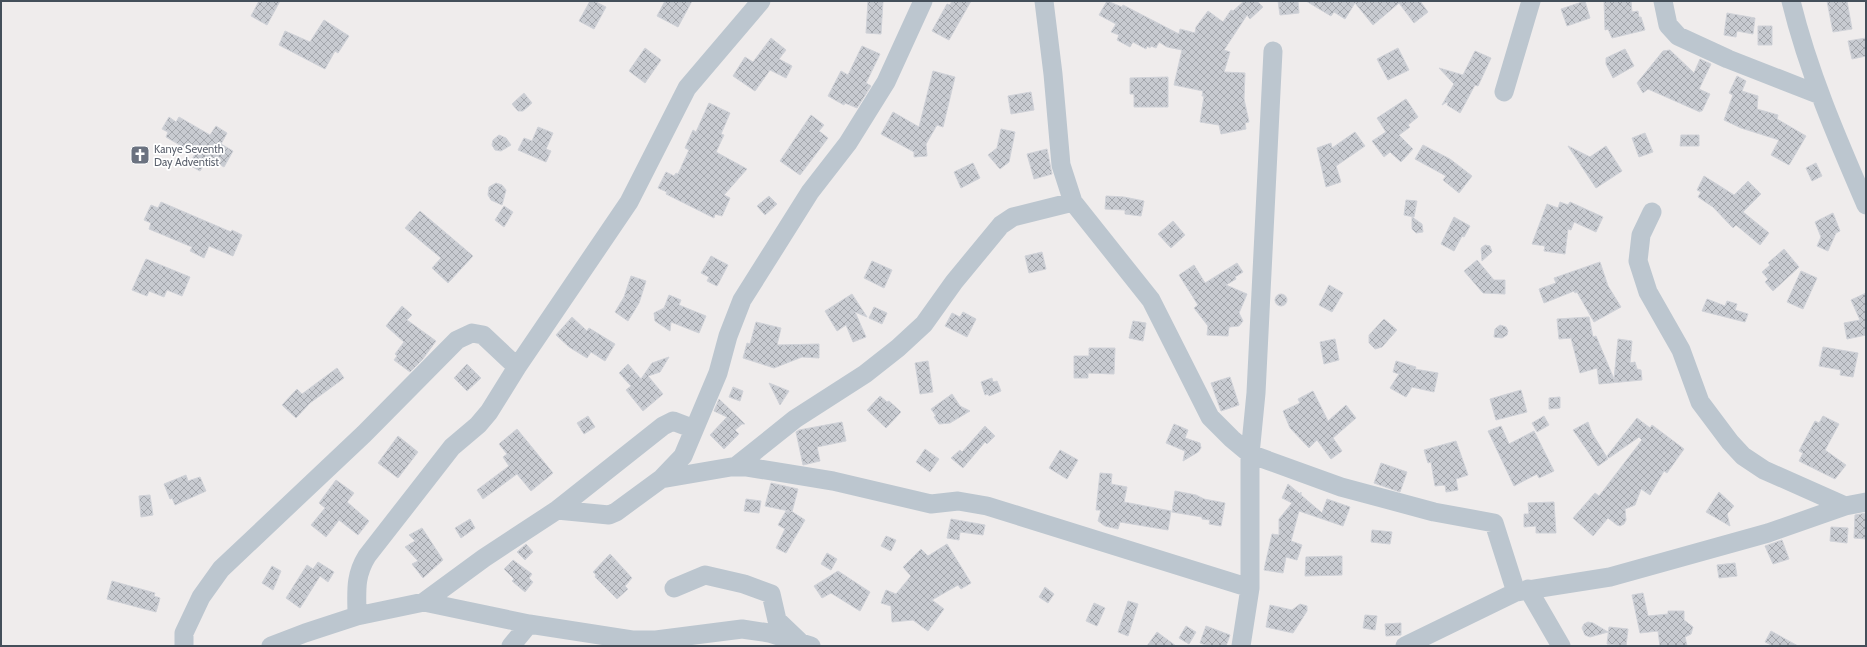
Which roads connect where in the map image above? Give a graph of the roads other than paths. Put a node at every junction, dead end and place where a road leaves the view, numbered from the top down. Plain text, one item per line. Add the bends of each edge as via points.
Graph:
1 (761, 1) edge
2 (923, 1) edge
3 (1044, 1) edge
4 (1530, 1) edge
5 (1663, 1) edge
6 (1791, 1) edge
7 (1273, 51) dead end
8 (1504, 92) dead end
9 (1820, 95) junction
10 (1073, 202) junction
11 (1866, 205) edge
12 (1652, 212) dead end
13 (517, 367) junction
14 (694, 429) junction
15 (1250, 454) junction
16 (735, 467) junction
17 (660, 479) junction
18 (1866, 502) edge
19 (1845, 506) junction
20 (557, 510) junction
21 (674, 588) dead end
22 (1250, 588) junction
23 (1522, 591) junction
24 (424, 602) junction
25 (357, 616) junction
26 (529, 624) junction
27 (806, 645) edge
28 (184, 646) edge
29 (271, 646) edge
30 (510, 646) edge
31 (1241, 646) edge
32 (1405, 646) edge
33 (1561, 646) edge

1 - 13 street via 687,88 629,202
2 - 14 street via 886,82 848,143 810,192 742,300 728,336 718,373
3 - 10 street via 1061,165
4 - 8 street
5 - 9 street via 1668,25 1678,36 1728,59
6 - 9 street
7 - 15 street via 1256,393
9 - 11 street
10 - 15 street via 1151,300 1210,417
10 - 16 street via 1013,217 1001,225 954,282 924,324 903,344 865,374 795,419
12 - 19 street via 1641,236 1638,261 1648,292 1682,350 1700,402 1743,456 1764,470
13 - 25 street via 489,412 452,447 360,567 357,580
13 - 28 street via 484,335 472,333 457,340 364,434 221,569 201,597 184,633
14 - 17 street via 683,456
14 - 20 street via 673,421 663,426
15 - 22 street
15 - 23 street via 1341,487 1434,512 1492,522
16 - 17 street
16 - 22 street via 833,481 931,504 958,501 987,506
17 - 20 street via 609,515
18 - 19 street
19 - 23 street via 1768,533 1610,578
20 - 24 street via 484,558
21 - 27 street via 705,575 744,584 771,594 777,620
22 - 31 street
23 - 32 street
23 - 33 street
24 - 25 street
24 - 26 street
25 - 29 street
26 - 27 street via 632,640 656,640 742,630 769,633
26 - 30 street

